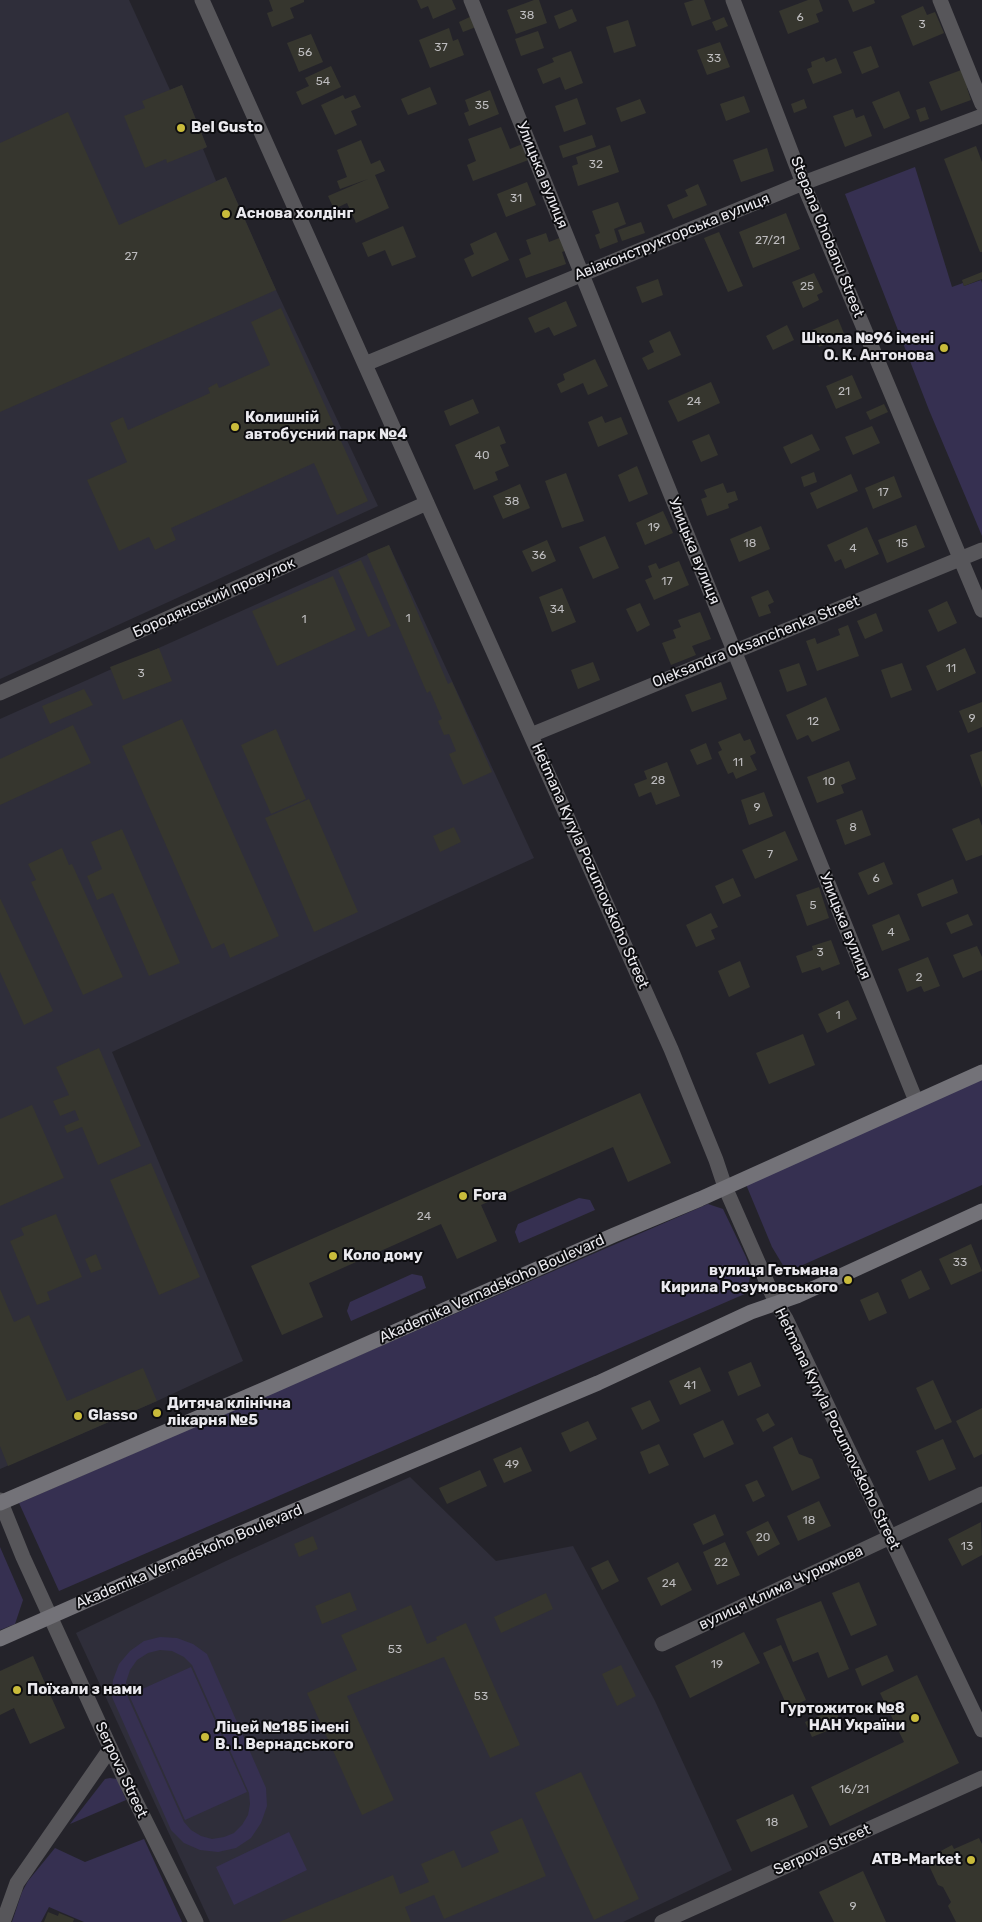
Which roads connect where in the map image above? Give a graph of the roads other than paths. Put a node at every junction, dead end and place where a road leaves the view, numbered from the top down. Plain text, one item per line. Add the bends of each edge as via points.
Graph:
1 (202, 0) edge
2 (471, 0) edge
3 (733, 0) edge
4 (940, 0) edge
5 (982, 104) edge
6 (982, 116) edge
7 (804, 184) junction
8 (582, 274) junction
9 (365, 364) junction
10 (427, 503) junction
11 (982, 550) edge
12 (961, 558) junction
13 (982, 610) edge
14 (734, 651) junction
15 (0, 693) edge
16 (531, 735) junction
17 (982, 1072) edge
18 (916, 1101) junction
19 (725, 1187) junction
20 (982, 1211) edge
21 (776, 1304) junction
22 (982, 1494) edge
23 (0, 1502) edge
24 (889, 1537) junction
25 (51, 1617) junction
26 (0, 1640) edge
27 (662, 1644) dead end
28 (982, 1730) edge
29 (110, 1749) junction
30 (982, 1778) edge
31 (3, 1922) edge
32 (196, 1922) edge
33 (662, 1922) edge

1 - 9 street, Hetmana Kyryla Pozumovskoho Street
2 - 8 street, Улицька вулиця
3 - 7 street, Stepana Chobanu Street
4 - 5 street
6 - 7 street, Авіаконструкторська вулиця
7 - 8 street, Авіаконструкторська вулиця
7 - 12 street, Stepana Chobanu Street
8 - 9 street, Авіаконструкторська вулиця
8 - 14 street, Улицька вулиця
9 - 10 street, Hetmana Kyryla Pozumovskoho Street
10 - 15 street, Бородянський провулок
10 - 16 street, Hetmana Kyryla Pozumovskoho Street
11 - 12 street, Oleksandra Oksanchenka Street
12 - 13 street, Stepana Chobanu Street
12 - 14 street, Oleksandra Oksanchenka Street
14 - 16 street, Oleksandra Oksanchenka Street
14 - 18 street, Улицька вулиця
16 - 19 street, Hetmana Kyryla Pozumovskoho Street via 671,1049
17 - 18 main road, Akademika Vernadskoho Boulevard
18 - 19 main road, Akademika Vernadskoho Boulevard
19 - 21 street, Hetmana Kyryla Pozumovskoho Street
19 - 23 main road, Akademika Vernadskoho Boulevard
20 - 21 main road, Akademika Vernadskoho Boulevard
21 - 24 street, Hetmana Kyryla Pozumovskoho Street
21 - 25 main road, Akademika Vernadskoho Boulevard via 751,1312 598,1383 215,1544
22 - 24 street, вулиця Клима Чурюмова
23 - 25 street, Serpova Street
24 - 27 street, вулиця Клима Чурюмова
24 - 28 street, Hetmana Kyryla Pozumovskoho Street
25 - 26 main road, Akademika Vernadskoho Boulevard
25 - 29 street, Serpova Street
29 - 31 street via 17,1883
29 - 32 street, Serpova Street
30 - 33 street, Serpova Street

